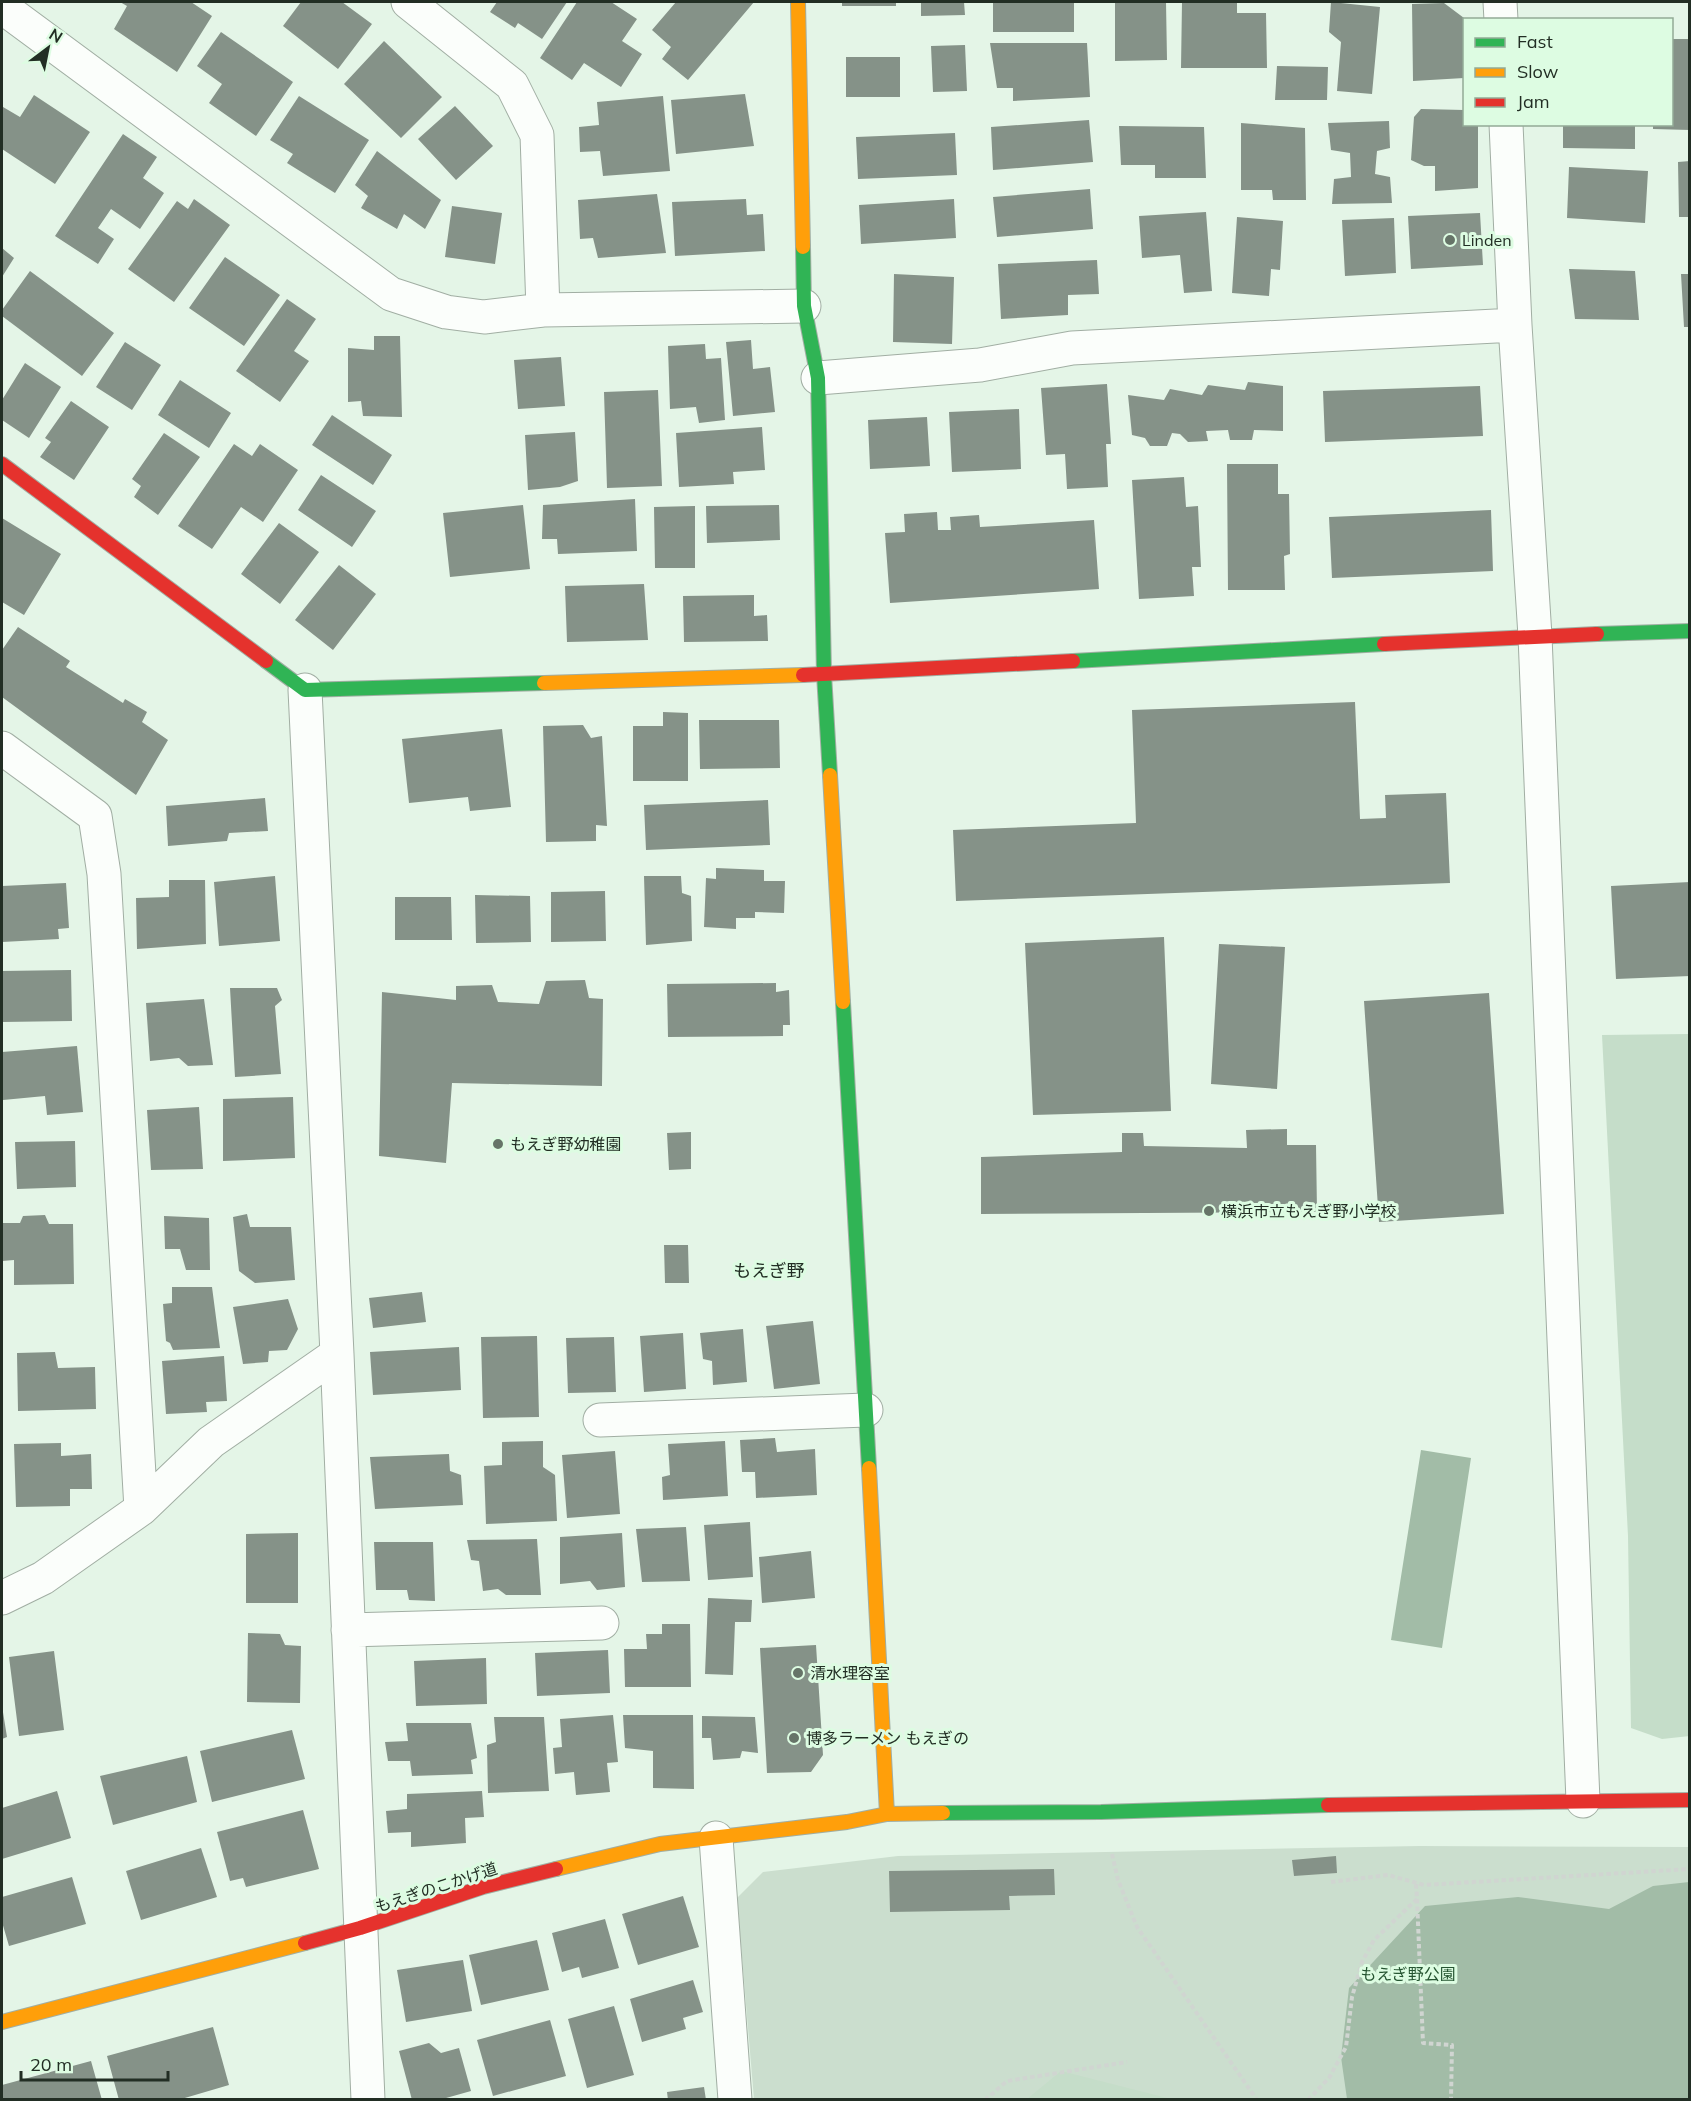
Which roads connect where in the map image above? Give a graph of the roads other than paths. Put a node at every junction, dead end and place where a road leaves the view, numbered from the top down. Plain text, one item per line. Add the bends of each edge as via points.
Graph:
1 (408, 2) edge
2 (798, 2) edge
3 (1500, 2) edge
4 (2, 7) edge
5 (1501, 18) edge
6 (1506, 126) edge
7 (804, 306) junction
8 (543, 310) junction
9 (1515, 325) junction
10 (818, 378) junction
11 (2, 464) edge
12 (1689, 631) edge
13 (1534, 636) junction
14 (824, 674) junction
15 (305, 690) junction
16 (2, 748) edge
17 (337, 1354) junction
18 (866, 1410) junction
19 (600, 1420) dead end
20 (141, 1509) junction
21 (2, 1599) edge
22 (602, 1623) dead end
23 (348, 1630) junction
24 (1689, 1800) edge
25 (1583, 1801) junction
26 (887, 1814) junction
27 (716, 1838) junction
28 (360, 1928) junction
29 (2, 2022) edge
30 (368, 2100) edge
31 (735, 2100) edge

1 - 8 street via 512,86 537,135
2 - 7 street
3 - 5 street
4 - 8 street via 392,294 446,312 484,317
6 - 9 street
7 - 8 street
7 - 10 street
9 - 10 street via 1072,348 980,364
9 - 13 street
10 - 14 street
11 - 15 street
12 - 13 street
13 - 14 street
13 - 25 street
14 - 15 street
14 - 18 street
15 - 17 street
16 - 20 street via 95,816 104,874
17 - 20 street via 211,1442
17 - 23 street
18 - 19 street
18 - 26 street
20 - 21 street via 43,1578
22 - 23 street
23 - 28 street
24 - 25 street, もえぎのこかげ道
25 - 26 street, もえぎのこかげ道
26 - 27 street, もえぎのこかげ道
27 - 28 street, もえぎのこかげ道 via 660,1844 483,1887
27 - 31 street
28 - 29 street, もえぎのこかげ道
28 - 30 street

